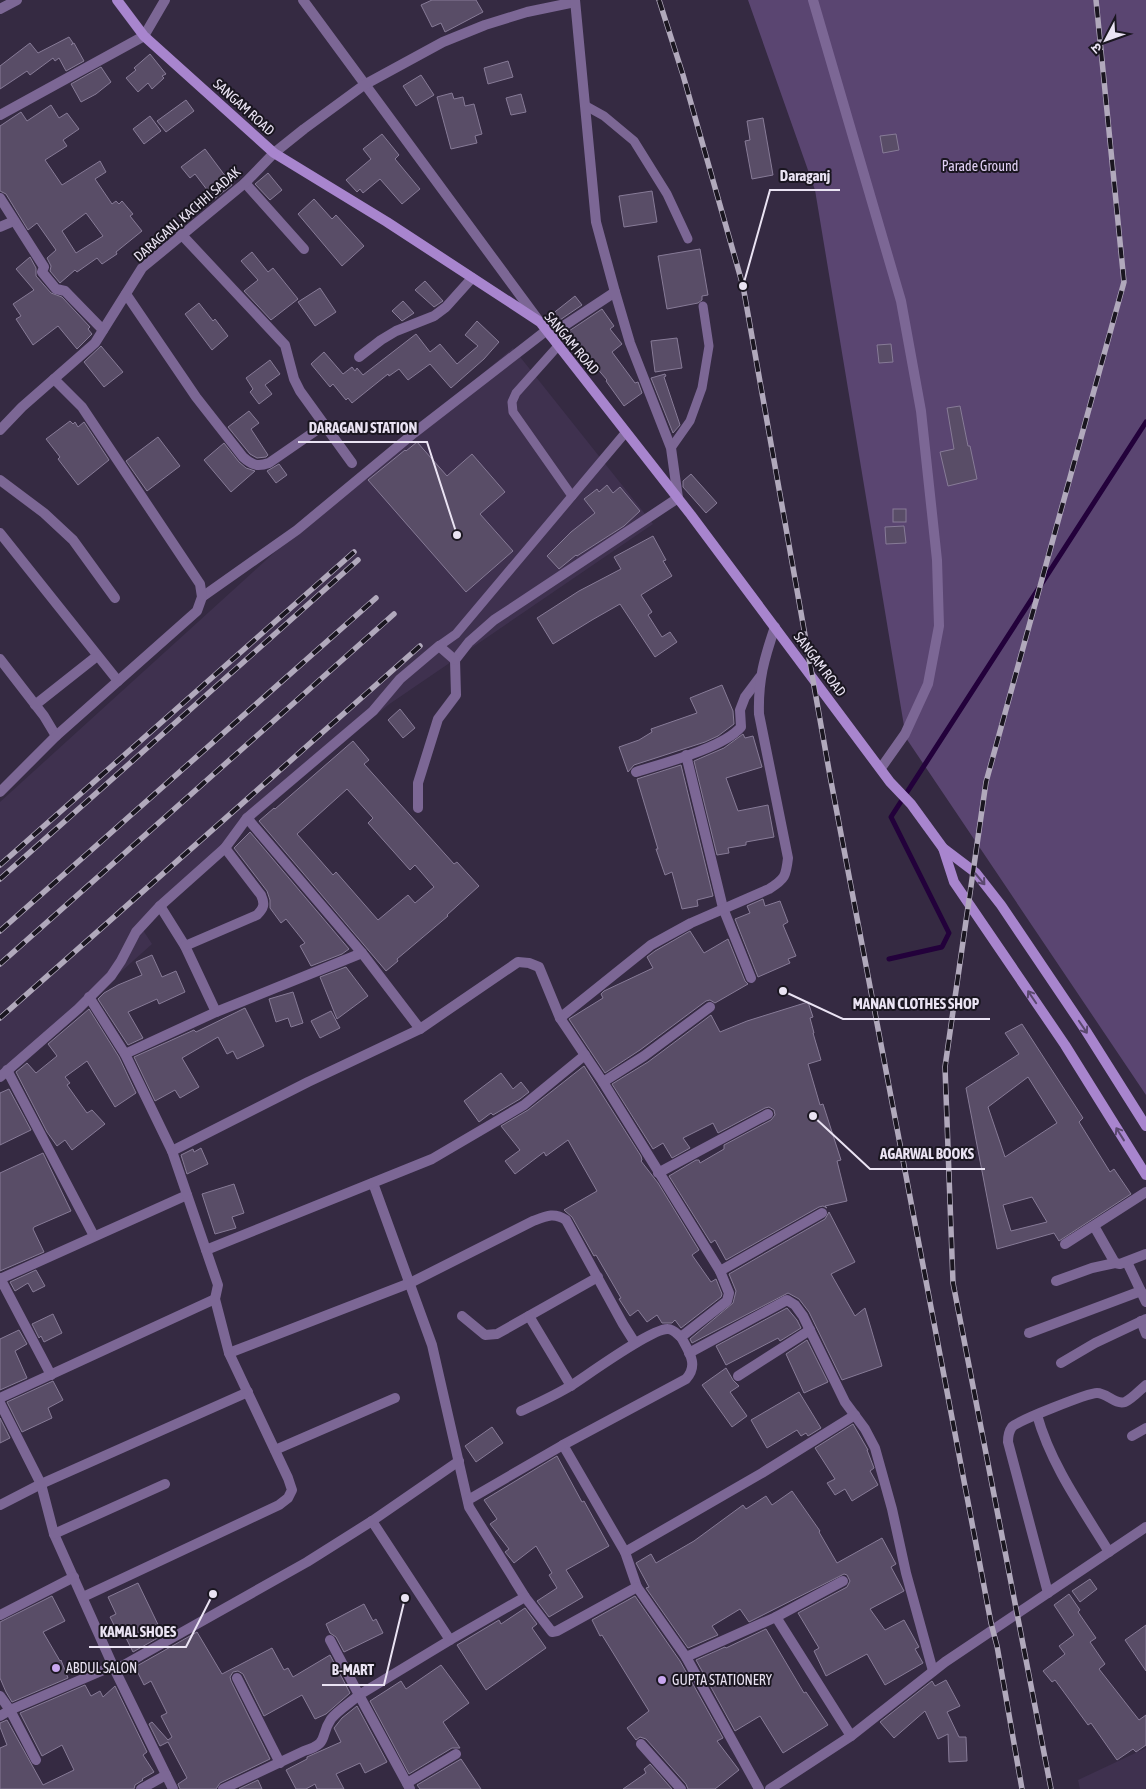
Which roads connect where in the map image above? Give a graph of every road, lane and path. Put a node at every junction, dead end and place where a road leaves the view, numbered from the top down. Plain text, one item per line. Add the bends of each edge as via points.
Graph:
1 (17, 0) edge
2 (117, 0) edge
3 (166, 0) edge
4 (303, 0) edge
5 (813, 0) edge
6 (575, 1) edge
7 (0, 9) edge
8 (144, 36) junction
9 (364, 85) junction
10 (586, 106) junction
11 (0, 115) edge
12 (274, 153) junction
13 (245, 183) junction
14 (0, 198) edge
15 (14, 221) junction
16 (0, 226) edge
17 (182, 234) junction
18 (688, 239) dead end
19 (304, 249) dead end
20 (472, 278) junction
21 (614, 292) junction
22 (126, 294) junction
23 (703, 306) dead end
24 (540, 322) junction
25 (103, 330) junction
26 (549, 333) junction
27 (558, 346) junction
28 (359, 357) dead end
29 (54, 379) junction
30 (324, 425) junction
31 (0, 430) edge
32 (626, 432) junction
33 (671, 448) junction
34 (352, 463) dead end
35 (0, 480) edge
36 (572, 496) junction
37 (678, 498) junction
38 (0, 533) edge
39 (202, 597) junction
40 (115, 598) dead end
41 (775, 627) junction
42 (439, 646) junction
43 (97, 656) junction
44 (0, 659) edge
45 (456, 660) junction
46 (760, 677) junction
47 (118, 681) junction
48 (35, 705) junction
49 (56, 736) junction
50 (686, 755) junction
51 (881, 768) junction
52 (636, 772) dead end
53 (0, 792) edge
54 (418, 808) dead end
55 (247, 818) junction
56 (225, 848) junction
57 (943, 848) junction
58 (160, 906) junction
59 (723, 908) junction
60 (185, 946) junction
61 (362, 952) junction
62 (751, 978) dead end
63 (89, 997) junction
64 (710, 1007) dead end
65 (216, 1012) junction
66 (560, 1018) junction
67 (420, 1029) junction
68 (124, 1054) junction
69 (585, 1054) junction
70 (3, 1074) edge
71 (603, 1082) junction
72 (768, 1114) dead end
73 (1146, 1126) edge
74 (172, 1151) junction
75 (658, 1172) junction
76 (1146, 1175) edge
77 (373, 1183) junction
78 (1146, 1192) edge
79 (187, 1195) junction
80 (822, 1214) dead end
81 (1094, 1226) junction
82 (94, 1236) junction
83 (1065, 1244) dead end
84 (206, 1250) junction
85 (1146, 1254) edge
86 (1127, 1262) junction
87 (1115, 1264) junction
88 (720, 1271) junction
89 (598, 1277) junction
90 (0, 1278) edge
91 (1056, 1281) dead end
92 (410, 1283) junction
93 (1141, 1291) junction
94 (215, 1299) junction
95 (1146, 1302) edge
96 (462, 1316) dead end
97 (528, 1316) junction
98 (1143, 1320) edge
99 (810, 1330) junction
100 (1029, 1333) dead end
101 (1146, 1334) edge
102 (681, 1337) junction
103 (635, 1344) junction
104 (229, 1352) junction
105 (689, 1353) junction
106 (1061, 1363) dead end
107 (51, 1375) junction
108 (738, 1376) dead end
109 (1146, 1385) edge
110 (571, 1386) junction
111 (248, 1392) junction
112 (0, 1398) edge
113 (395, 1398) dead end
114 (0, 1403) edge
115 (521, 1411) dead end
116 (855, 1415) junction
117 (1038, 1415) junction
118 (1146, 1428) edge
119 (1132, 1436) dead end
120 (563, 1445) junction
121 (275, 1450) junction
122 (459, 1461) junction
123 (41, 1484) junction
124 (165, 1484) dead end
125 (468, 1500) junction
126 (0, 1505) edge
127 (372, 1521) junction
128 (1146, 1526) edge
129 (54, 1534) junction
130 (625, 1552) junction
131 (1109, 1552) junction
132 (74, 1577) junction
133 (843, 1581) dead end
134 (637, 1587) junction
135 (1048, 1593) junction
136 (525, 1597) junction
137 (83, 1598) junction
138 (0, 1615) edge
139 (776, 1617) junction
140 (330, 1640) dead end
141 (450, 1640) junction
142 (686, 1657) junction
143 (114, 1668) junction
144 (933, 1671) junction
145 (237, 1678) dead end
146 (0, 1696) edge
147 (359, 1696) junction
148 (10, 1710) junction
149 (0, 1716) edge
150 (851, 1736) junction
151 (641, 1744) dead end
152 (456, 1754) dead end
153 (36, 1760) dead end
154 (280, 1763) junction
155 (166, 1775) junction
156 (409, 1786) edge
157 (774, 1788) edge
158 (141, 1789) edge
159 (173, 1789) edge
160 (224, 1789) edge
161 (681, 1789) edge
162 (759, 1789) edge

1 - 7 street
2 - 8 main road, SANGAM ROAD
3 - 8 street
4 - 9 street
5 - 51 street via 901,301 921,411 937,560 939,626 928,684 905,734
6 - 9 street, DARAGANJ, KACHHI SADAK via 484,24 443,42
6 - 10 street
8 - 11 street
8 - 12 main road, SANGAM ROAD
9 - 12 street, DARAGANJ, KACHHI SADAK
9 - 24 street
10 - 18 lane via 604,116 634,141 667,194
10 - 21 street via 596,222
12 - 13 street, DARAGANJ, KACHHI SADAK
12 - 20 main road, SANGAM ROAD
13 - 17 street, DARAGANJ, KACHHI SADAK
13 - 19 street
14 - 15 street
15 - 16 street
15 - 25 street via 44,267 42,272 56,289 65,291
17 - 22 street, DARAGANJ, KACHHI SADAK via 142,268
17 - 30 street via 285,345 294,380
20 - 24 main road, SANGAM ROAD
20 - 28 street via 434,316 396,331
21 - 26 street
21 - 33 street
22 - 25 street, DARAGANJ, KACHHI SADAK
22 - 30 street via 196,397 251,464 269,464
23 - 33 lane via 708,346 702,388 690,421
24 - 26 main road, SANGAM ROAD
25 - 29 street, DARAGANJ, KACHHI SADAK via 95,343
26 - 27 main road, SANGAM ROAD
26 - 39 street via 414,433 297,530
27 - 32 main road, SANGAM ROAD
27 - 36 lane via 516,393 512,402 514,412
29 - 31 street, DARAGANJ, KACHHI SADAK
29 - 39 street via 82,407 200,584
30 - 34 street
32 - 36 lane
32 - 37 main road, SANGAM ROAD
33 - 37 street
35 - 40 street via 73,540
36 - 42 lane via 456,634
37 - 41 main road, SANGAM ROAD
37 - 45 street via 494,620 469,642
38 - 43 street
39 - 47 street via 198,611
41 - 46 street
41 - 51 main road, SANGAM ROAD
42 - 45 street
42 - 55 street via 400,679 373,711
43 - 47 street
43 - 48 street
44 - 48 street
45 - 54 street via 456,696 438,719 418,783
46 - 50 street via 740,710 741,727 727,739
46 - 59 street via 759,714 788,858 786,875 769,889
47 - 49 street
48 - 49 street
49 - 53 street
50 - 52 street
50 - 59 street
51 - 57 main road, SANGAM ROAD
55 - 56 street
55 - 61 street
56 - 58 street
56 - 60 street via 261,895 263,909 257,915
57 -> 73 main road via 976,873 1001,905
76 -> 57 main road via 1065,1045 954,882
58 - 60 street
58 - 63 street via 136,932 111,976
59 - 62 street
59 - 66 street via 651,945
60 - 65 street
61 - 65 street
61 - 67 street
63 - 68 street
63 - 70 street
64 - 71 street
65 - 68 street
66 - 67 street via 539,967 529,962 518,962
66 - 69 street
67 - 74 street
68 - 74 street
69 - 71 street
69 - 77 street via 524,1105 432,1159
70 - 82 street
71 - 75 street
72 - 75 street
74 - 79 street
75 - 88 street
77 - 84 street
77 - 92 street
78 - 81 street
79 - 82 street
79 - 84 street
80 - 88 street
81 - 83 street
81 - 87 street
82 - 90 street
84 - 94 street via 218,1285
85 - 86 street
86 - 87 street
86 - 93 street
87 - 91 street via 1092,1268
88 - 102 street via 729,1293 727,1301
89 - 92 street via 566,1220 559,1215 533,1221
89 - 97 street
89 - 103 street
90 - 107 street
92 - 104 street
92 - 122 street via 432,1345
93 - 95 street
93 - 100 street
94 - 104 street
94 - 107 street
96 - 97 street via 485,1334 497,1334
97 - 110 street
98 - 101 street
98 - 106 street
99 - 105 street via 795,1305 787,1300
99 - 108 street
99 - 116 street via 831,1376
102 - 103 street via 667,1329
102 - 105 street
103 - 110 street
104 - 111 street
105 - 120 street via 693,1367 686,1379
107 - 112 street
109 - 117 street via 1126,1402 1119,1402 1104,1393 1088,1394
110 - 115 street
111 - 121 street
111 - 123 street
113 - 121 street
114 - 123 street
116 - 130 street
116 - 144 street via 875,1448
117 - 131 street via 1056,1464
117 - 135 street via 1012,1426 1008,1442
118 - 119 street
120 - 125 street
120 - 130 street
121 - 137 street via 292,1490 279,1505
122 - 125 street
122 - 127 street
123 - 126 street
123 - 129 street
124 - 129 street
125 - 136 street via 469,1507
127 - 141 street
127 - 143 street via 307,1562
128 - 131 street
129 - 132 street
130 - 134 street
131 - 135 street
132 - 137 street
132 - 138 street
133 - 139 street
134 - 136 street via 552,1632
134 - 142 street
135 - 144 street
136 - 141 street
137 - 143 street
139 - 142 street
139 - 150 street
140 - 147 street
141 - 147 street
142 - 162 street
143 - 148 street
143 - 155 street
144 - 150 street
145 - 154 street
146 - 148 street
147 - 154 street via 332,1718 323,1742
147 - 156 street
148 - 149 street
148 - 153 street
150 - 157 street
151 - 161 street
152 - 156 street
154 - 160 street
155 - 158 street
155 - 159 street

